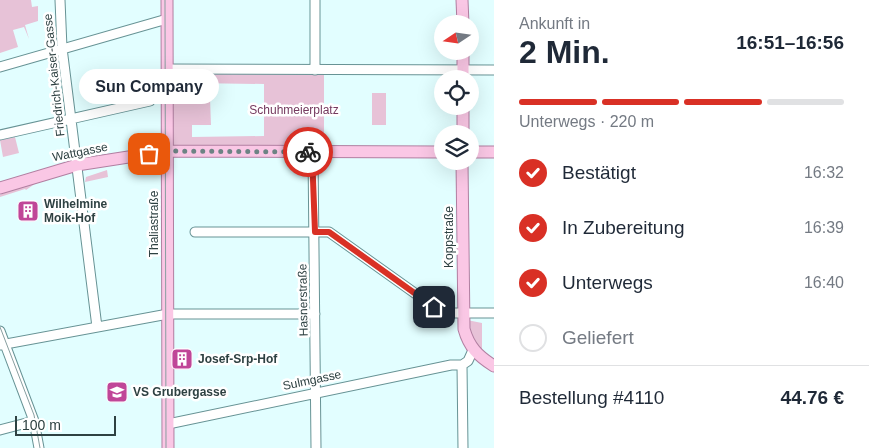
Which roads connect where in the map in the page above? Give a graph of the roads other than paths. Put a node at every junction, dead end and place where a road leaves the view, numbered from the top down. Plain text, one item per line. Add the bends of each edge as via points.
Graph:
1 (60, 0) edge
2 (167, 0) edge
3 (315, 0) edge
4 (462, 0) edge
5 (463, 15) edge
6 (167, 19) junction
7 (62, 48) junction
8 (0, 67) edge
9 (167, 69) junction
10 (315, 70) junction
11 (494, 70) edge
12 (479, 72) edge
13 (434, 73) edge
14 (150, 101) dead end
15 (71, 120) junction
16 (0, 135) edge
17 (167, 151) junction
18 (434, 152) edge
19 (479, 152) edge
20 (494, 152) edge
21 (312, 153) junction
22 (77, 165) junction
23 (462, 170) edge
24 (0, 188) edge
25 (195, 232) dead end
26 (315, 232) junction
27 (463, 313) junction
28 (494, 313) edge
29 (168, 314) junction
30 (315, 314) junction
31 (97, 327) junction
32 (0, 331) edge
33 (3, 345) edge
34 (473, 350) junction
35 (462, 365) junction
36 (494, 366) edge
37 (316, 392) junction
38 (34, 421) junction
39 (168, 424) junction
40 (0, 430) edge
41 (39, 448) edge
42 (168, 448) edge
43 (316, 448) edge
44 (463, 448) edge

1 - 7 street, Friedrich-Kaiser-Gasse
2 - 6 main road, Thaliastraße
3 - 10 street
4 - 5 main road
6 - 7 street
6 - 9 main road, Thaliastraße
7 - 8 street
7 - 15 street, Friedrich-Kaiser-Gasse
9 - 10 street
9 - 17 main road, Thaliastraße
10 - 13 street
11 - 12 street
14 - 15 street
15 - 16 street
15 - 22 street, Friedrich-Kaiser-Gasse
17 - 21 main road
17 - 22 main road, Wattgasse
17 - 29 main road, Thaliastraße
18 - 21 main road
19 - 20 main road
21 - 26 street, Hasnerstraße
22 - 24 main road, Wattgasse
22 - 31 street, Friedrich-Kaiser-Gasse
23 - 27 main road, Koppstraße
25 - 26 street
26 - 27 street via 329,232 437,310
26 - 30 street, Hasnerstraße
27 - 28 street
27 - 34 main road, Koppstraße via 464,329
29 - 30 street
29 - 31 street
29 - 39 main road, Thaliastraße
30 - 37 street, Hasnerstraße
31 - 33 street
32 - 33 street
33 - 38 street
34 - 35 street
34 - 36 main road
35 - 37 street, Sulmgasse
35 - 44 street
37 - 39 street, Sulmgasse
37 - 43 street, Hasnerstraße
38 - 40 street
38 - 41 street
39 - 42 main road, Thaliastraße

